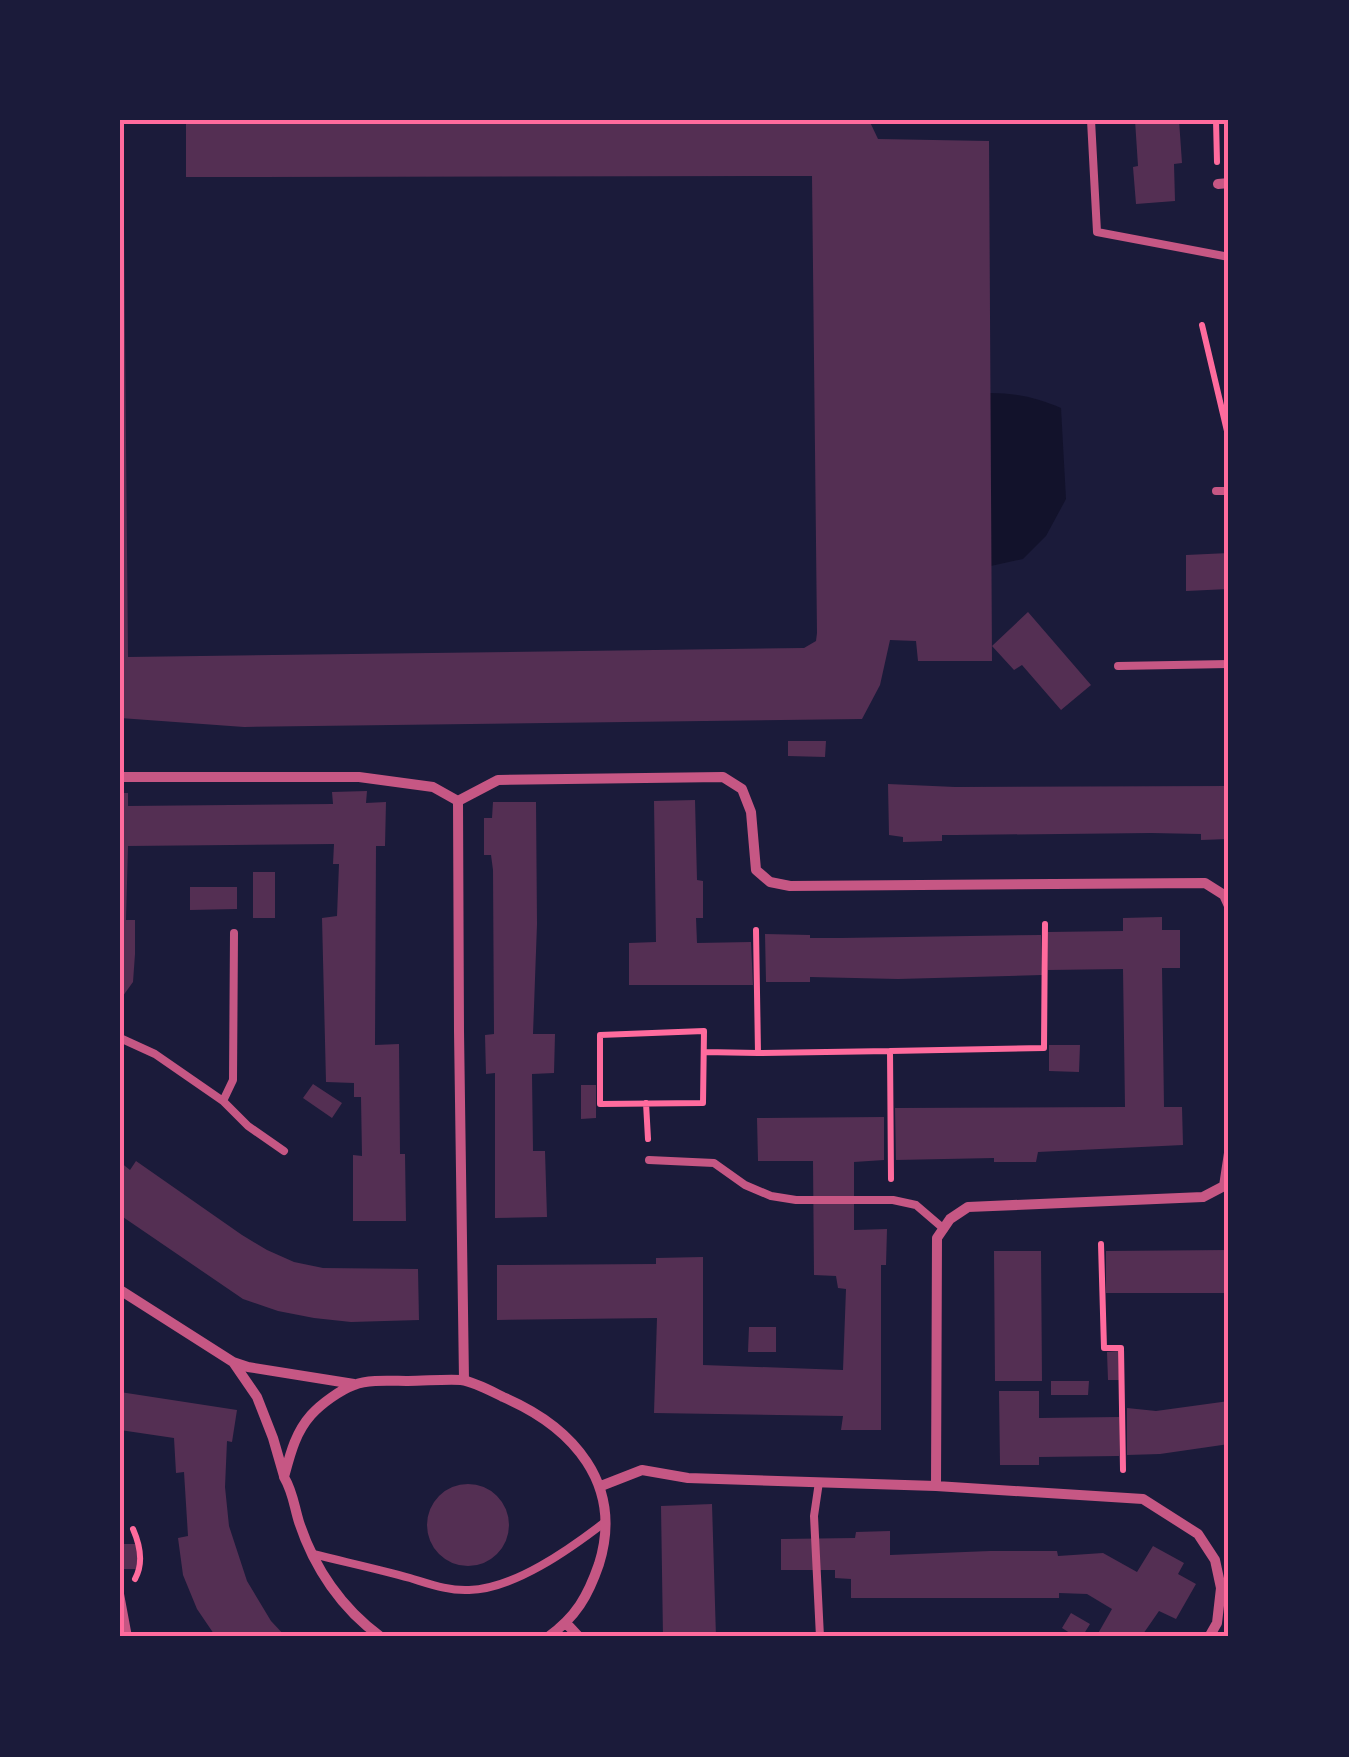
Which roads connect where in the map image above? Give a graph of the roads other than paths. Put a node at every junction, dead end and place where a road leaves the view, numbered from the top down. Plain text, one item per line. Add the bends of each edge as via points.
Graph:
1 (1091, 120) edge
2 (1229, 257) edge
3 (1216, 491) dead end
4 (1229, 491) edge
5 (1229, 664) edge
6 (1118, 666) dead end
7 (120, 777) edge
8 (458, 801) junction
9 (1227, 898) edge
10 (234, 933) dead end
11 (120, 1038) edge
12 (223, 1101) junction
13 (284, 1151) dead end
14 (1229, 1153) edge
15 (648, 1160) road end
16 (944, 1229) junction
17 (120, 1290) edge
18 (233, 1362) junction
19 (464, 1380) junction
20 (355, 1384) junction
21 (284, 1478) junction
22 (819, 1482) junction
23 (601, 1486) junction
24 (936, 1486) junction
25 (120, 1500) edge
26 (120, 1518) edge
27 (604, 1522) junction
28 (311, 1553) junction
29 (120, 1594) edge
30 (566, 1624) junction
31 (128, 1637) edge
32 (381, 1637) edge
33 (548, 1637) edge
34 (579, 1637) edge
35 (820, 1637) edge
36 (1209, 1637) edge

1 - 2 lane via 1097,232
3 - 4 lane
5 - 6 lane
7 - 8 street via 358,777 433,787
8 - 9 street via 498,780 723,778 742,789 756,870 770,882 1206,884
8 - 19 street
10 - 12 lane via 233,1080
11 - 12 lane
12 - 13 lane
14 - 16 street via 1224,1186 1203,1197 968,1207
15 - 16 lane via 714,1163 771,1196 916,1205
16 - 24 street via 937,1238
17 - 18 street
18 - 20 street
18 - 21 street via 257,1398
19 - 20 street
19 - 23 street via 532,1410 562,1433
20 - 21 street via 308,1418
21 - 28 street
22 - 23 street via 642,1470
22 - 24 street
22 - 35 lane via 814,1516
23 - 27 street
24 - 36 street via 1143,1499 1198,1534 1215,1560 1222,1588
25 - 26 lane
27 - 28 lane via 567,1552 503,1584 472,1590 440,1589
27 - 30 street via 593,1581
28 - 32 street via 344,1604
29 - 31 lane
30 - 33 street
30 - 34 street

